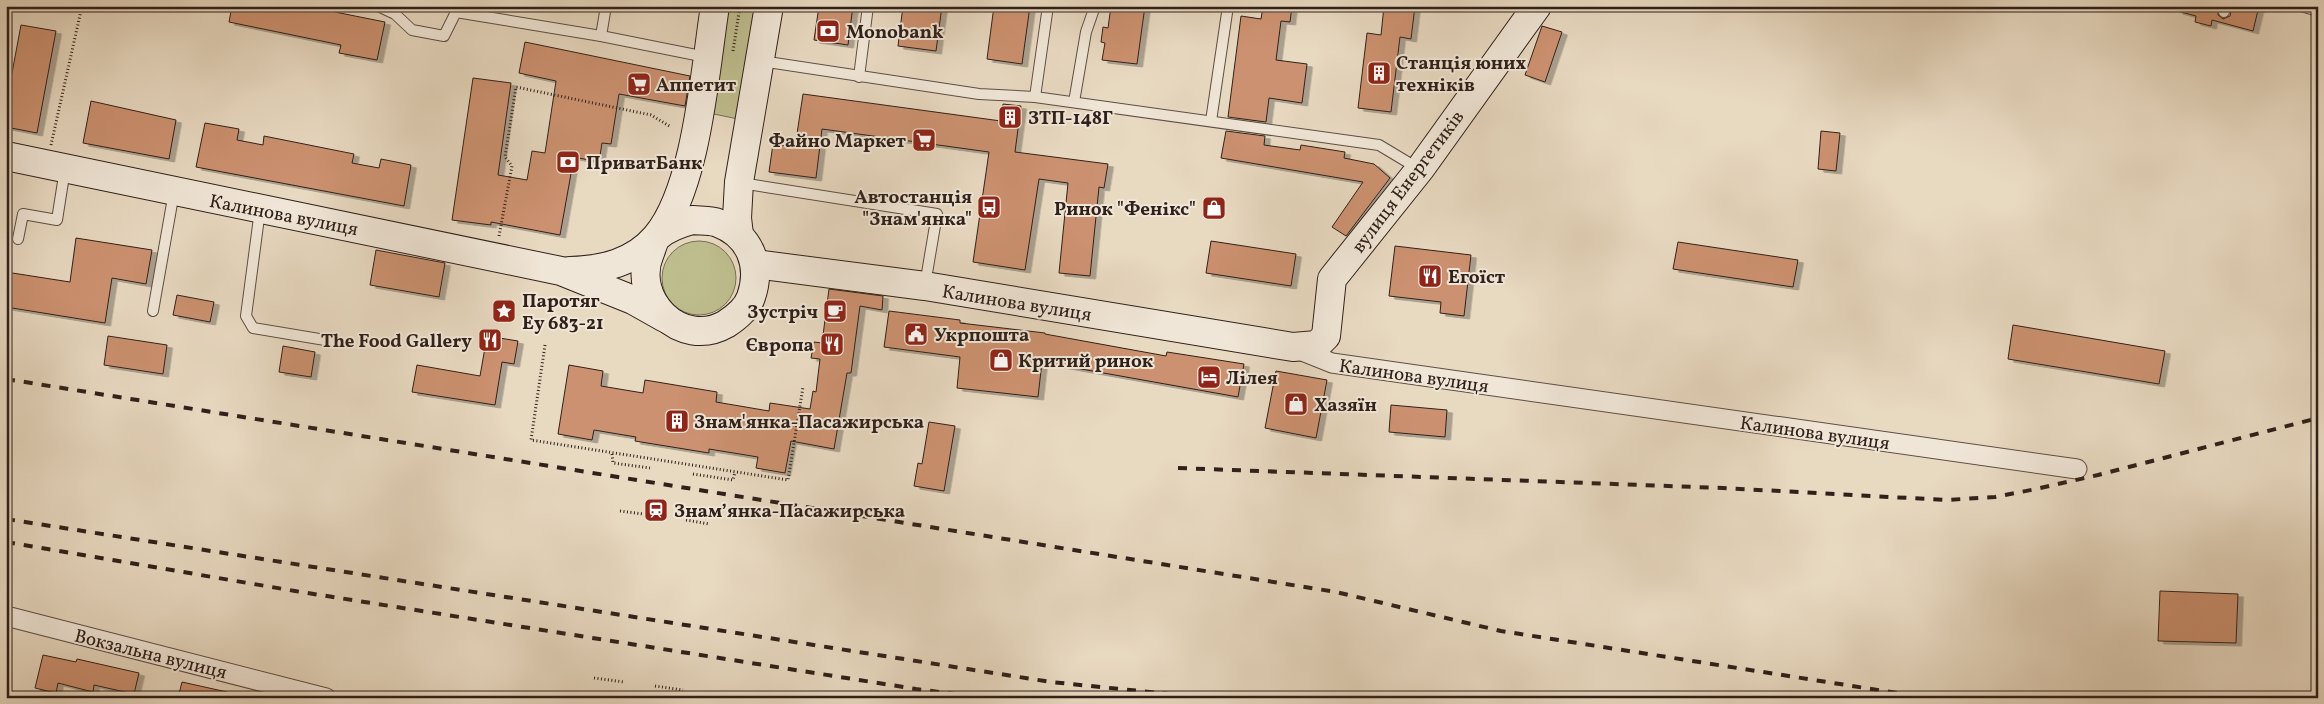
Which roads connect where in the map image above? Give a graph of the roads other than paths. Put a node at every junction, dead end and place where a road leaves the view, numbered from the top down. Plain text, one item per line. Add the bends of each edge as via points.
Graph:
1 (378, 6) edge
2 (606, 6) edge
3 (715, 6) edge
4 (769, 6) edge
5 (868, 6) edge
6 (1048, 6) edge
7 (1095, 6) edge
8 (1228, 6) edge
9 (1537, 6) edge
10 (2302, 6) edge
11 (456, 9) edge
12 (2318, 11) edge
13 (601, 36) junction
14 (707, 58) junction
15 (760, 61) junction
16 (858, 77) junction
17 (1035, 97) junction
18 (1074, 102) junction
19 (1211, 121) junction
20 (6, 156) edge
21 (56, 166) junction
22 (1420, 169) junction
23 (738, 182) junction
24 (174, 191) junction
25 (260, 210) junction
26 (739, 235) junction
27 (656, 236) junction
28 (18, 239) dead end
29 (756, 264) junction
30 (561, 271) junction
31 (925, 286) junction
32 (153, 311) dead end
33 (665, 318) junction
34 (331, 341) dead end
35 (1293, 348) junction
36 (2077, 469) dead end
37 (6, 616) edge
38 (326, 698) edge

1 - 11 lane via 395,14 412,30 444,36
2 - 13 lane
3 - 14 street
4 - 15 street
5 - 16 lane
6 - 17 lane
7 - 18 lane via 1086,32
8 - 19 lane
9 - 22 street, вулиця Енергетиків
10 - 12 lane
11 - 13 lane
13 - 14 lane
14 - 27 street via 691,155 681,190
15 - 16 lane
15 - 23 street
16 - 17 lane via 978,94
17 - 18 lane
18 - 19 lane
19 - 22 lane via 1379,145
20 - 21 street, Калинова вулиця
21 - 24 street, Калинова вулиця
21 - 28 lane via 57,220 23,214
22 - 35 street, вулиця Енергетиків via 1332,279 1326,336 1317,345
23 - 26 street
23 - 31 lane via 937,214
24 - 25 street, Калинова вулиця
24 - 32 lane
25 - 30 street, Калинова вулиця
25 - 34 lane via 246,316 253,328
26 - 27 street via 717,222 692,220 679,223
26 - 29 street via 750,248
27 - 30 street via 632,257 615,265
27 - 33 street via 645,273 647,290
29 - 31 street, Калинова вулиця
29 - 33 street via 756,284 750,302 729,322 701,331 682,327
30 - 33 street via 633,300
31 - 35 street, Калинова вулиця
35 - 36 street, Калинова вулиця via 1332,364
37 - 38 street, Вокзальна вулиця

